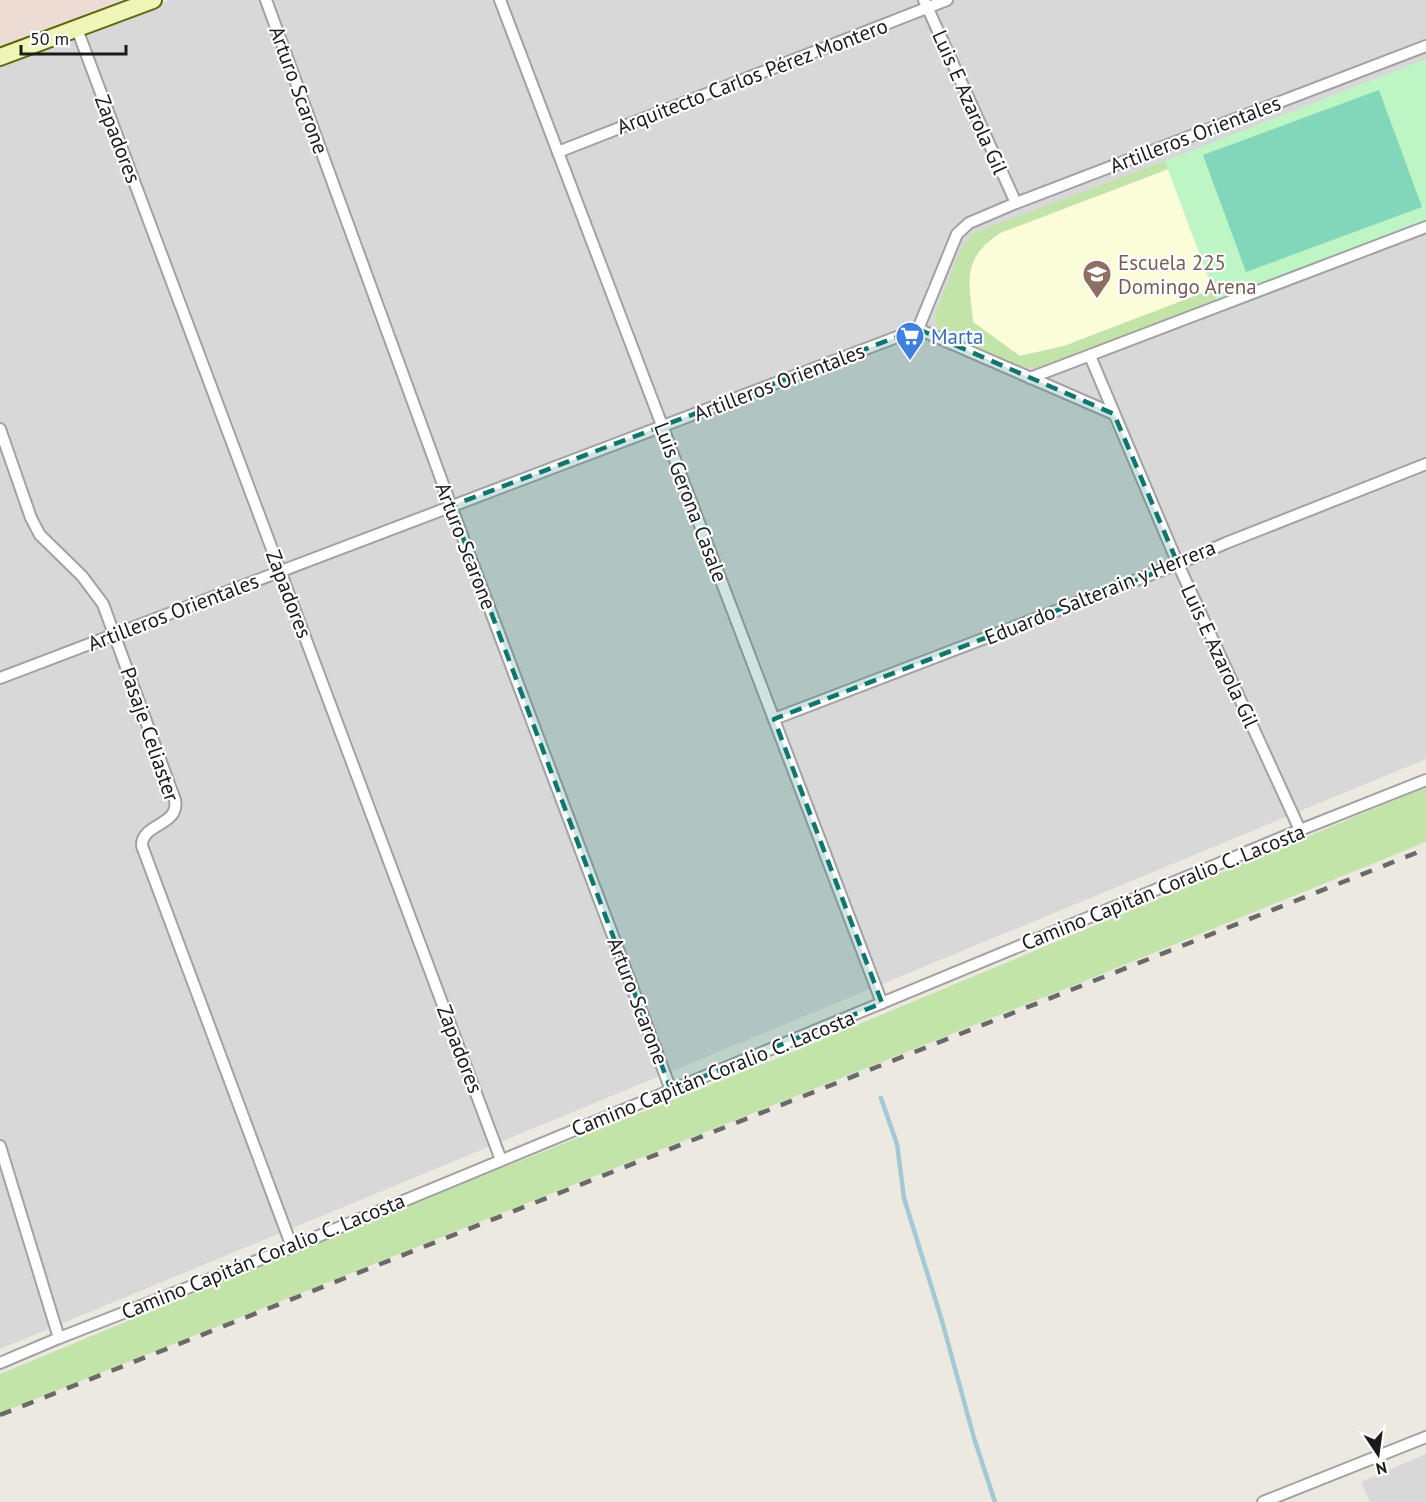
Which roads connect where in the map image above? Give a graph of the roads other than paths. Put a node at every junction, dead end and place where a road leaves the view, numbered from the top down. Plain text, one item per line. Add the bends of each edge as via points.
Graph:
1 (153, 0) edge
2 (266, 0) edge
3 (500, 0) edge
4 (947, 0) edge
5 (925, 4) edge
6 (76, 29) junction
7 (1426, 46) edge
8 (0, 57) edge
9 (558, 152) junction
10 (1016, 203) junction
11 (1426, 226) edge
12 (918, 329) junction
13 (1090, 356) junction
14 (1030, 378) junction
15 (1114, 414) junction
16 (662, 426) junction
17 (0, 429) edge
18 (1426, 464) edge
19 (451, 506) junction
20 (1178, 564) junction
21 (280, 571) junction
22 (115, 634) junction
23 (0, 678) edge
24 (774, 719) junction
25 (1426, 780) edge
26 (1300, 830) junction
27 (882, 1003) junction
28 (671, 1090) junction
29 (0, 1146) edge
30 (501, 1160) junction
31 (292, 1247) junction
32 (59, 1338) junction
33 (0, 1364) edge
34 (1426, 1437) edge
35 (1263, 1502) edge

1 - 6 street
2 - 19 street, Arturo Scarone
3 - 9 street, Luis Gerona Casale
4 - 5 street, Arquitecto Carlos Pérez Montero
5 - 9 street, Arquitecto Carlos Pérez Montero
5 - 10 street, Luis E Azarola Gil
6 - 8 street
6 - 21 street, Zapadores
7 - 10 street, Artilleros Orientales
9 - 16 street, Luis Gerona Casale
10 - 12 street, Artilleros Orientales via 966,224 957,234
11 - 13 street
12 - 14 street
12 - 16 street, Artilleros Orientales
13 - 14 street
13 - 15 street, Luis E Azarola Gil
14 - 15 street
15 - 20 street, Luis E Azarola Gil
16 - 19 street, Artilleros Orientales
16 - 24 street, Luis Gerona Casale
17 - 22 street, Pasaje Celiaster via 40,535 93,590
18 - 20 street, Eduardo Salterain y Herrera
19 - 21 street, Artilleros Orientales
19 - 28 street, Arturo Scarone
20 - 24 street, Eduardo Salterain y Herrera
20 - 26 street, Luis E Azarola Gil
21 - 22 street, Artilleros Orientales
21 - 30 street, Zapadores
22 - 23 street, Artilleros Orientales
22 - 31 street, Pasaje Celiaster via 177,808 174,815 145,834 142,846
24 - 27 street, Luis Gerona Casale
25 - 26 street, Camino Capitán Coralio C. Lacosta
26 - 27 street, Camino Capitán Coralio C. Lacosta
27 - 28 street, Camino Capitán Coralio C. Lacosta
28 - 30 street, Camino Capitán Coralio C. Lacosta
29 - 32 street
30 - 31 street, Camino Capitán Coralio C. Lacosta
31 - 32 street, Camino Capitán Coralio C. Lacosta
32 - 33 street, Camino Capitán Coralio C. Lacosta
34 - 35 street

